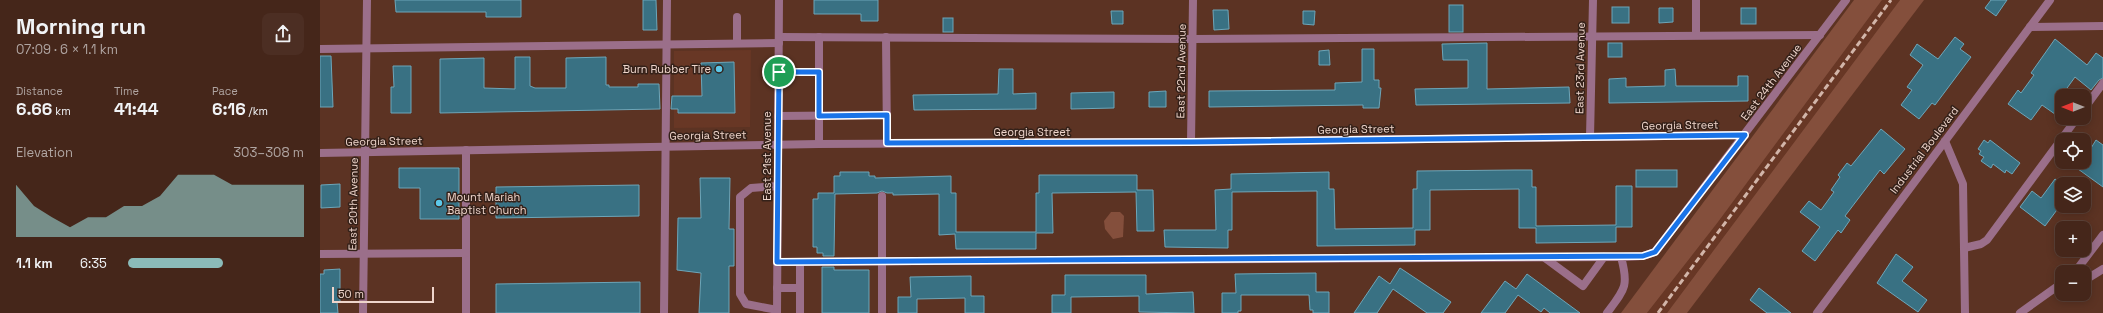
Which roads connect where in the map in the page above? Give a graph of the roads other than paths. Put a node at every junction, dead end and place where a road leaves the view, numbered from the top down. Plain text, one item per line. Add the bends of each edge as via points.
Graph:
1 (367, 0) edge
2 (667, 0) edge
3 (779, 0) edge
4 (1193, 0) edge
5 (1593, 0) edge
6 (1696, 0) edge
7 (1846, 0) edge
8 (2050, 0) edge
9 (737, 17) dead end
10 (2103, 26) edge
11 (2030, 27) junction
12 (1696, 34) junction
13 (1592, 35) junction
14 (1820, 35) junction
15 (819, 37) junction
16 (886, 37) junction
17 (1192, 38) junction
18 (779, 40) junction
19 (737, 43) junction
20 (667, 44) junction
21 (320, 48) edge
22 (366, 48) junction
23 (779, 72) junction
24 (819, 72) junction
25 (2103, 83) edge
26 (2091, 99) edge
27 (887, 115) junction
28 (778, 116) junction
29 (819, 116) junction
30 (2072, 125) edge
31 (1745, 135) junction
32 (1590, 137) junction
33 (1945, 141) junction
34 (1191, 142) junction
35 (887, 143) junction
36 (819, 144) junction
37 (778, 145) junction
38 (666, 147) junction
39 (466, 150) junction
40 (320, 153) edge
41 (365, 153) junction
42 (778, 186) junction
43 (882, 196) dead end
44 (2103, 235) edge
45 (1964, 248) junction
46 (364, 253) junction
47 (466, 253) junction
48 (320, 254) edge
49 (1604, 257) junction
50 (1621, 257) junction
51 (1545, 258) junction
52 (882, 261) junction
53 (777, 262) junction
54 (800, 262) junction
55 (2080, 265) edge
56 (2103, 269) edge
57 (2091, 276) edge
58 (777, 288) junction
59 (800, 288) junction
60 (2055, 288) edge
61 (777, 312) edge
62 (363, 313) edge
63 (466, 313) edge
64 (664, 313) edge
65 (800, 313) edge
66 (882, 313) edge
67 (1607, 313) edge
68 (1817, 313) edge
69 (1965, 313) edge
70 (2020, 313) edge

1 - 22 street, East 20th Avenue
2 - 20 street
3 - 18 street, East 21st Avenue
4 - 17 street, East 22nd Avenue
5 - 13 street, East 23rd Avenue
6 - 12 street
7 - 14 street, East 24th Avenue
8 - 11 street, Industrial Boulevard
9 - 19 street
10 - 11 street
11 - 33 street, Industrial Boulevard
12 - 13 street
12 - 14 street
13 - 17 street
13 - 32 street, East 23rd Avenue
14 - 31 street, East 24th Avenue
15 - 16 street
15 - 18 street
15 - 24 street
16 - 17 street
16 - 27 street
17 - 34 street, East 22nd Avenue
18 - 19 street
18 - 23 street, East 21st Avenue
19 - 20 street
20 - 22 street
20 - 38 street
21 - 22 street
22 - 41 street, East 20th Avenue
23 - 24 street
23 - 28 street, East 21st Avenue
24 - 29 street
25 - 26 street
27 - 29 street
27 - 35 street
28 - 29 street
28 - 37 street, East 21st Avenue
29 - 36 street
30 - 45 street via 1987,240
31 - 32 street, Georgia Street
31 - 50 street, East 24th Avenue via 1655,252 1643,256
32 - 34 street, Georgia Street
33 - 45 street via 1963,184
33 - 68 street, Industrial Boulevard
34 - 35 street, Georgia Street
35 - 36 street, Georgia Street
36 - 37 street, Georgia Street
37 - 38 street, Georgia Street
37 - 42 street, East 21st Avenue
38 - 39 street, Georgia Street
38 - 64 street
39 - 41 street, Georgia Street
39 - 47 street
40 - 41 street, Georgia Street
41 - 46 street, East 20th Avenue
42 - 53 street, East 21st Avenue
42 - 61 street via 751,188 740,197 740,294 746,304
43 - 52 street
44 - 55 street
45 - 69 street
46 - 47 street
46 - 48 street
46 - 62 street, East 20th Avenue
47 - 63 street
49 - 50 street, East 24th Avenue
49 - 51 street, East 24th Avenue
49 - 51 street via 1583,286
50 - 67 street via 1626,277 1623,292
51 - 52 street, East 24th Avenue
52 - 54 street, East 24th Avenue
52 - 66 street
53 - 54 street, East 24th Avenue
53 - 58 street, East 21st Avenue
54 - 59 street
56 - 57 street
58 - 59 street
58 - 61 street, East 21st Avenue
59 - 65 street
60 - 70 street

